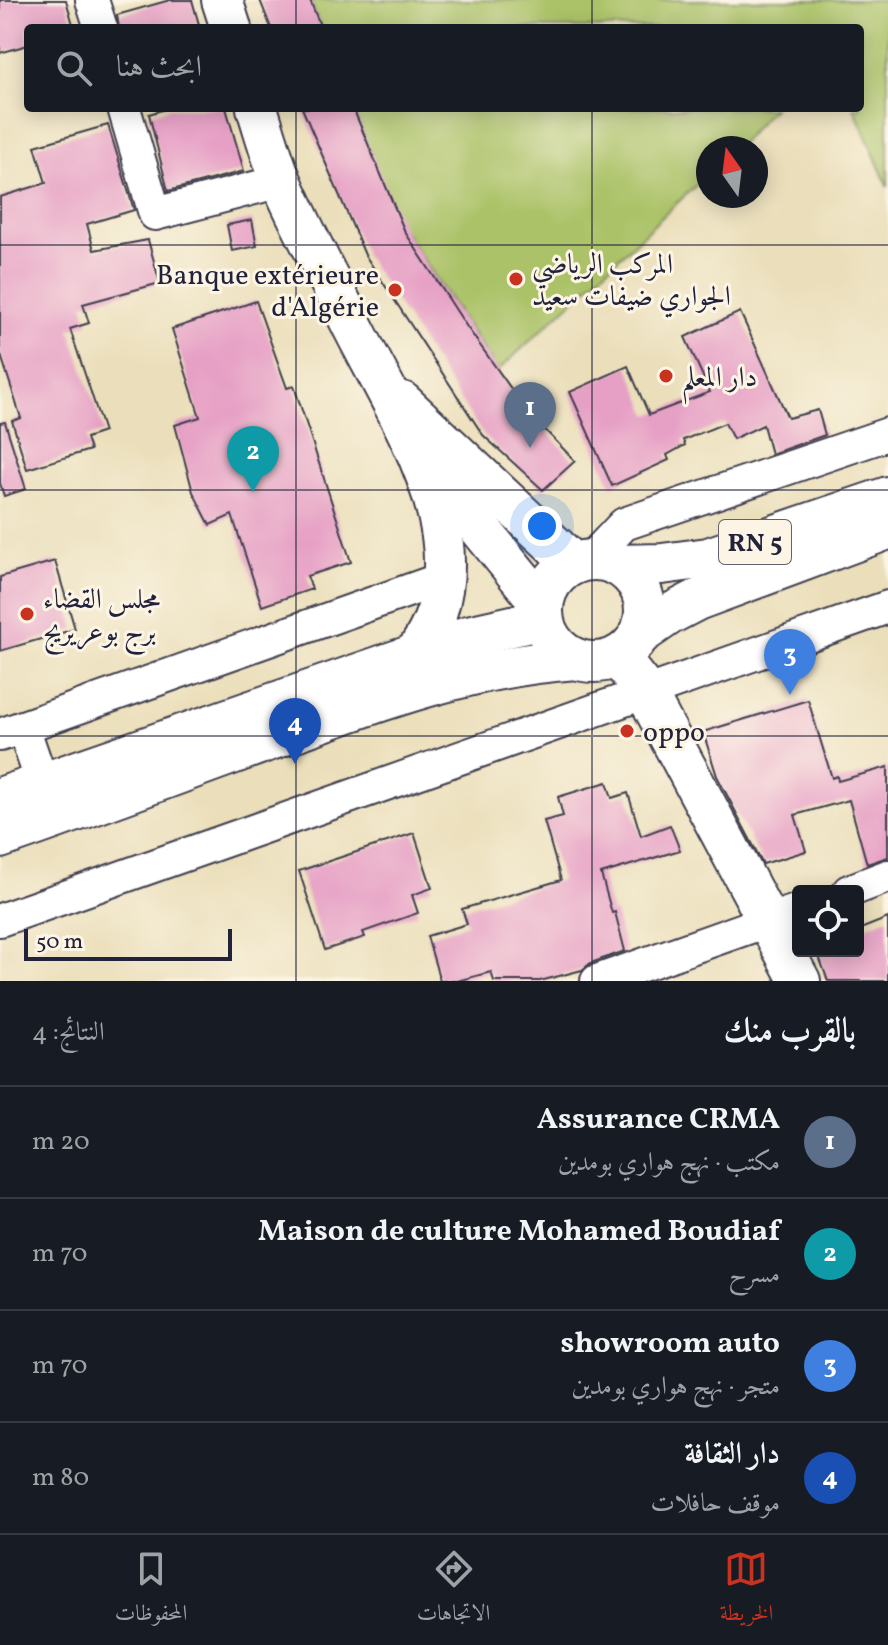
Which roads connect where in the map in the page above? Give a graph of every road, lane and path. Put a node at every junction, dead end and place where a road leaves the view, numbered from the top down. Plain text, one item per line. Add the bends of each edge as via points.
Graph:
1 (92, 0) edge
2 (222, 0) edge
3 (100, 24) edge
4 (230, 24) edge
5 (125, 112) edge
6 (258, 112) edge
7 (281, 181) junction
8 (389, 391) junction
9 (888, 434) edge
10 (417, 451) junction
11 (888, 497) edge
12 (888, 529) edge
13 (594, 563) junction
14 (444, 578) junction
15 (888, 607) edge
16 (543, 612) junction
17 (629, 645) junction
18 (414, 655) junction
19 (576, 659) junction
20 (645, 691) junction
21 (12, 731) edge
22 (0, 798) edge
23 (48, 801) junction
24 (0, 838) edge
25 (888, 876) edge
26 (864, 885) edge
27 (783, 915) edge
28 (0, 920) edge
29 (597, 981) edge
30 (800, 981) edge

1 - 3 street
2 - 4 main road
5 - 7 street via 155,214
6 - 7 main road
7 - 8 main road
8 - 10 main road
8 - 13 main road
9 - 13 street via 624,524
10 - 14 main road via 439,522
10 - 16 main road
11 - 13 main road, RN 5 via 708,558
12 - 17 main road, RN 5 via 697,600
13 - 16 main road via 553,580
13 - 17 main road via 630,574 640,587 645,610
14 - 18 main road via 437,614
14 - 21 street
15 - 20 street
16 - 18 main road
16 - 19 main road via 554,643
17 - 19 main road via 604,661
17 - 20 main road
18 - 23 main road
19 - 23 main road via 509,665 444,680
20 - 27 main road
20 - 28 street
21 - 23 street
22 - 23 main road
23 - 24 main road
25 - 26 street
27 - 29 street
27 - 30 main road

